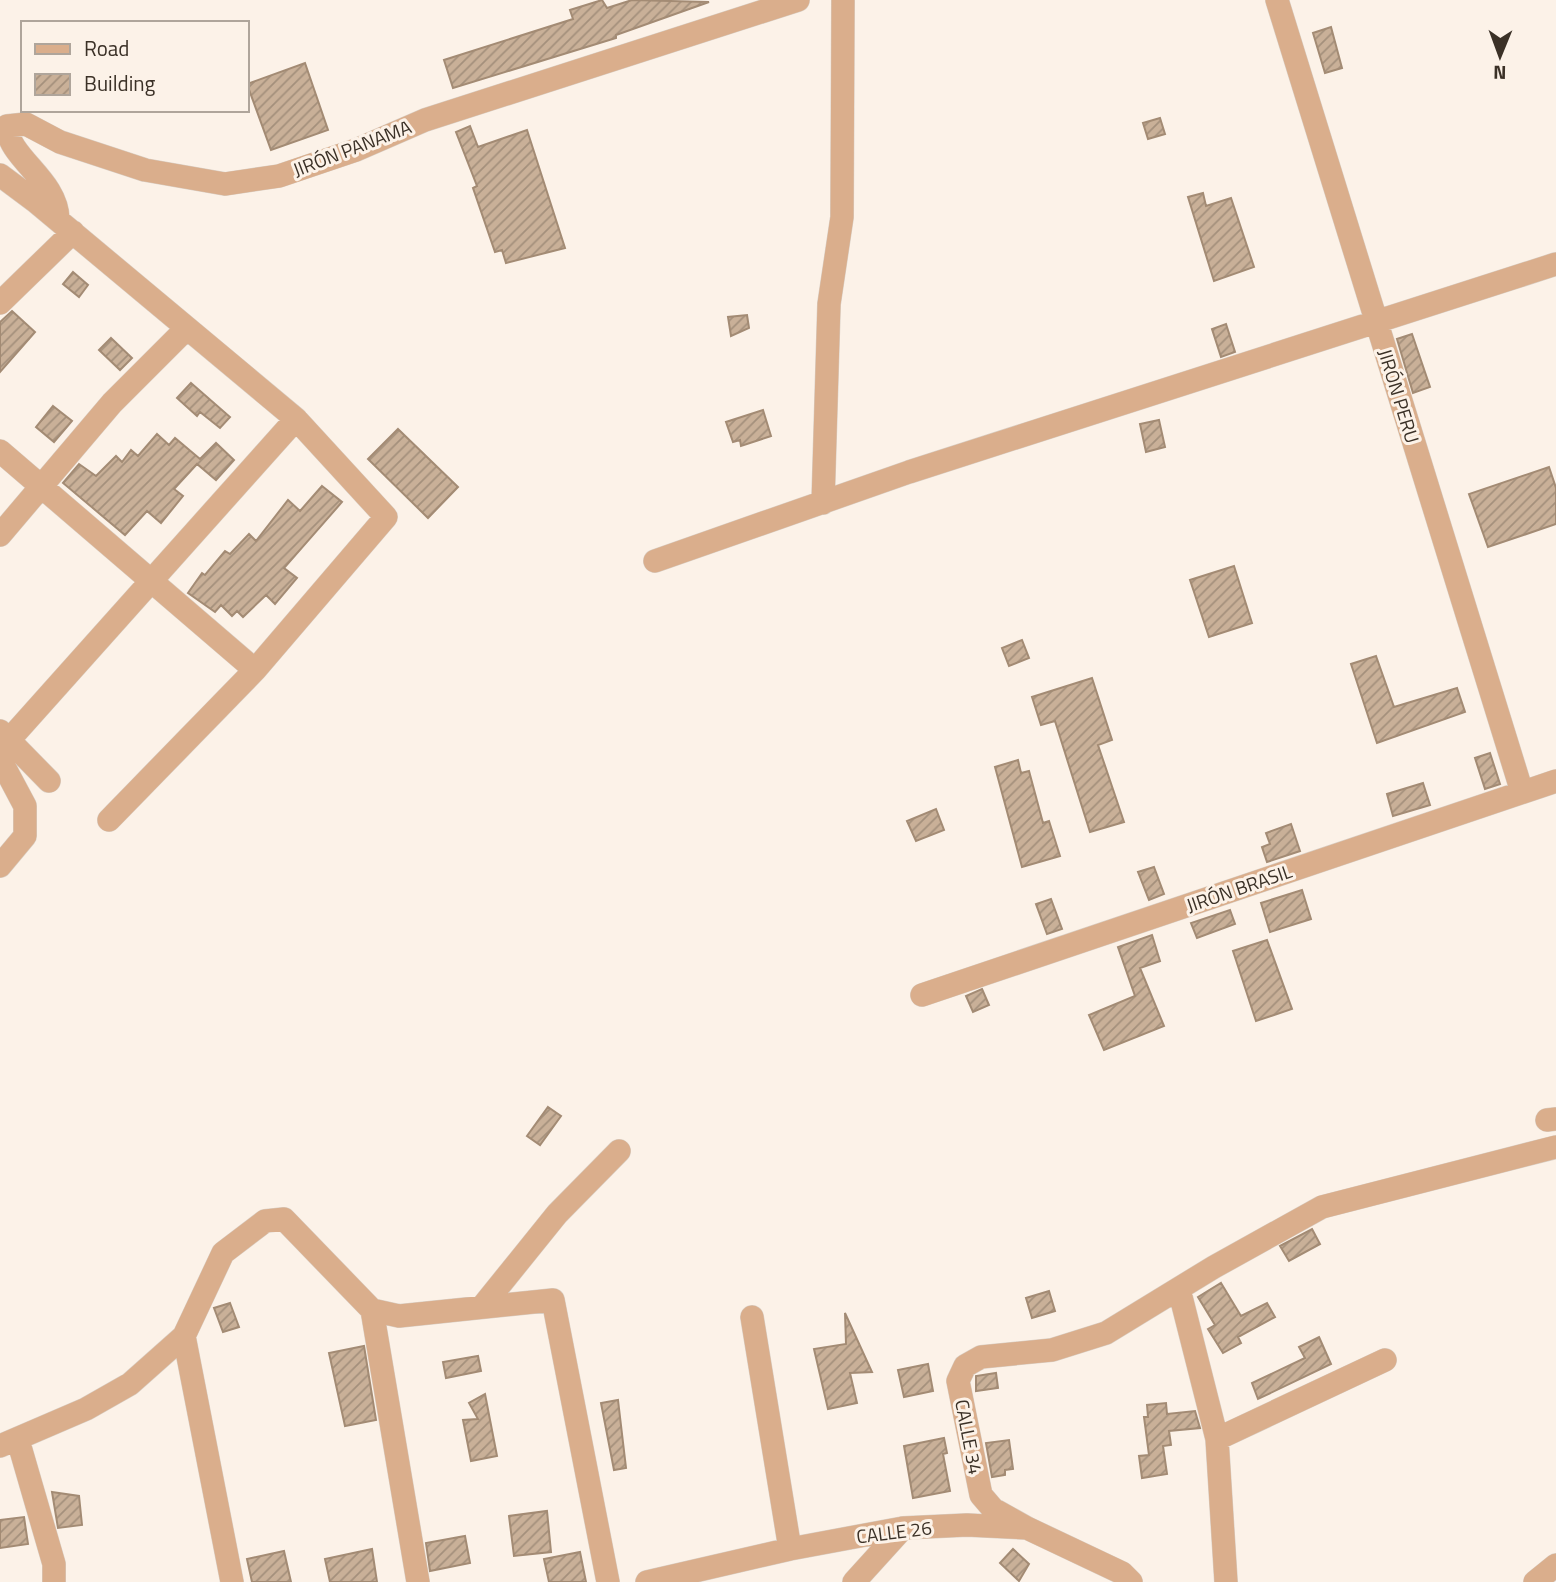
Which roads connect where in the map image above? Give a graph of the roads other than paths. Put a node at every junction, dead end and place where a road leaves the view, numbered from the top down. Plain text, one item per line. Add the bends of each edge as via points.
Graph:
1 (798, 0) edge
2 (843, 0) edge
3 (1277, 0) edge
4 (0, 175) edge
5 (65, 226) junction
6 (1556, 264) edge
7 (0, 303) edge
8 (1376, 322) junction
9 (187, 328) junction
10 (296, 419) junction
11 (0, 452) edge
12 (41, 486) junction
13 (824, 503) junction
14 (0, 535) edge
15 (655, 561) dead end
16 (154, 582) junction
17 (255, 670) junction
18 (3, 743) edge
19 (50, 781) dead end
20 (1556, 781) edge
21 (1522, 792) junction
22 (109, 820) dead end
23 (0, 866) edge
24 (922, 995) dead end
25 (1556, 1147) edge
26 (619, 1150) dead end
27 (1179, 1289) junction
28 (482, 1307) junction
29 (372, 1310) junction
30 (752, 1317) dead end
31 (184, 1336) junction
32 (1385, 1360) dead end
33 (1217, 1439) junction
34 (9, 1443) edge
35 (902, 1528) junction
36 (1027, 1528) junction
37 (790, 1549) junction
38 (1556, 1565) edge
39 (54, 1582) edge
40 (232, 1582) edge
41 (418, 1582) edge
42 (608, 1582) edge
43 (648, 1582) edge
44 (854, 1582) edge
45 (1131, 1582) edge
46 (1226, 1582) edge
47 (1535, 1582) edge

1 - 5 street, JIRÓN PANAMA via 425,120 279,176 225,184 145,170 60,142 26,124 7,126 8,138 45,183
2 - 13 street via 842,217 829,304
3 - 8 street, JIRÓN PERU
4 - 5 street
5 - 7 street
5 - 9 street
6 - 8 street
8 - 13 street
8 - 21 street, JIRÓN PERU
9 - 10 street
9 - 12 street via 112,403
10 - 16 street
10 - 17 street via 386,517
11 - 12 street
12 - 14 street
12 - 16 street
13 - 15 street
16 - 17 street
16 - 18 street
17 - 22 street
18 - 19 street
18 - 23 street via 25,806 25,836
20 - 21 street, JIRÓN BRASIL
21 - 24 street, JIRÓN BRASIL
25 - 27 street via 1322,1207
26 - 28 street via 557,1214
27 - 33 street
27 - 36 street, CALLE 34 via 1106,1333 1052,1350 981,1357 965,1366 958,1381 981,1495 993,1509
28 - 29 street via 399,1316
28 - 42 street via 552,1300
29 - 31 street via 284,1219 265,1221 223,1253
29 - 41 street
30 - 37 street
31 - 34 street via 130,1384
31 - 40 street
32 - 33 street
33 - 46 street
34 - 39 street via 54,1564
35 - 36 street, CALLE 26
35 - 37 street, CALLE 26
35 - 44 street
36 - 45 street, CALLE 26 via 1122,1573
37 - 43 street, CALLE 26
38 - 47 street

